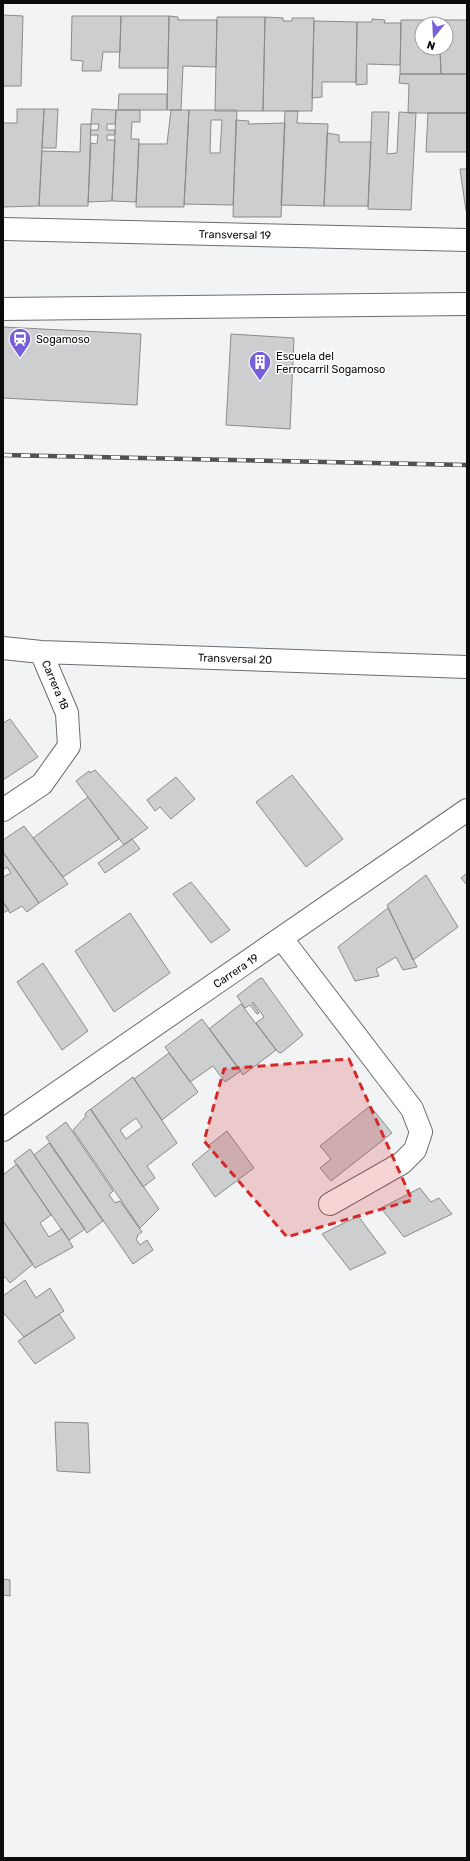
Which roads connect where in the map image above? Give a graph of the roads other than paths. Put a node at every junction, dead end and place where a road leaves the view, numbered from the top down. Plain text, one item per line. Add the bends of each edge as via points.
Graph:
1 (3, 229) edge
2 (467, 240) edge
3 (467, 304) edge
4 (3, 309) edge
5 (3, 648) edge
6 (41, 652) junction
7 (467, 667) edge
8 (3, 810) edge
9 (467, 810) edge
10 (282, 939) junction
11 (3, 1130) edge
12 (330, 1204) dead end

1 - 2 street, Transversal 19
3 - 4 street
5 - 6 street, Transversal 20
6 - 7 street, Transversal 20
6 - 8 street, Carrera 18 via 67,714 68,746 42,784
9 - 10 street, Carrera 19
10 - 11 street, Carrera 19
10 - 12 street via 412,1109 421,1132 415,1150 402,1163

